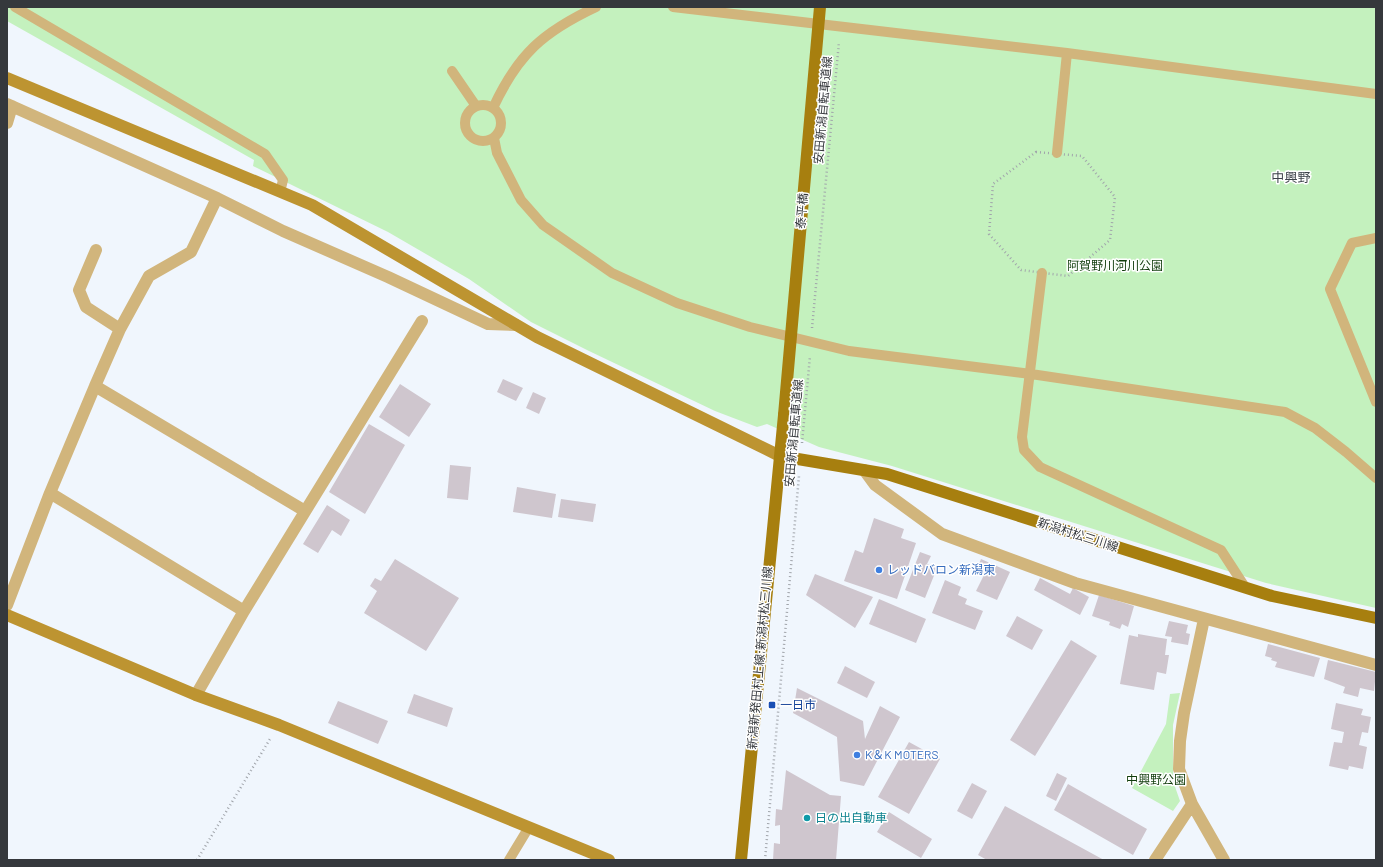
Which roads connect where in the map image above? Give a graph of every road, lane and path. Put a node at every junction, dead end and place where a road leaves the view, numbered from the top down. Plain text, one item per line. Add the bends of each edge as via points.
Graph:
1 (15, 7) edge
2 (596, 7) edge
3 (673, 7) edge
4 (820, 7) edge
5 (839, 38) dead end
6 (1067, 53) junction
7 (452, 71) dead end
8 (7, 78) edge
9 (1376, 94) edge
10 (10, 105) edge
11 (476, 106) junction
12 (493, 108) junction
13 (7, 123) edge
14 (494, 138) junction
15 (1057, 153) junction
16 (280, 192) junction
17 (217, 198) junction
18 (1376, 238) edge
19 (96, 250) dead end
20 (1042, 273) junction
21 (422, 321) dead end
22 (516, 325) junction
23 (120, 329) junction
24 (812, 335) dead end
25 (810, 351) dead end
26 (1031, 374) junction
27 (95, 386) junction
28 (1376, 402) edge
29 (802, 450) dead end
30 (780, 456) junction
31 (864, 470) junction
32 (800, 473) dead end
33 (1376, 478) edge
34 (50, 493) junction
35 (305, 511) junction
36 (1245, 588) junction
37 (7, 604) edge
38 (244, 611) junction
39 (7, 616) edge
40 (1376, 618) edge
41 (1204, 619) junction
42 (1376, 665) edge
43 (196, 695) junction
44 (278, 725) junction
45 (1192, 804) junction
46 (529, 827) junction
47 (197, 860) edge
48 (509, 860) edge
49 (609, 860) edge
50 (741, 860) edge
51 (765, 860) edge
52 (1155, 860) edge
53 (1224, 860) edge

1 - 16 lane via 265,154 283,180
2 - 12 lane via 570,20 538,42 506,80
3 - 6 lane
4 - 30 main road, 泰平橋, bridge
5 - 24 path, 安田新潟自転車道線
6 - 9 lane
6 - 15 lane
7 - 11 lane
8 - 16 street
10 - 13 street
10 - 17 street
11 - 12 lane via 487,105
11 - 14 lane via 467,114 468,132 476,140
12 - 14 lane via 501,122
14 - 26 lane via 497,154 521,200 543,225 612,273 677,303 750,327 849,351
15 - 20 path via 1036,152 993,184 989,234 1021,270
15 - 20 path via 1082,156 1115,197 1110,240 1068,276
16 - 22 street via 312,205
17 - 22 street via 283,231 488,324
17 - 23 street via 191,252 149,276
18 - 28 lane via 1352,243 1330,290
19 - 23 street via 79,290 86,307
20 - 26 lane
21 - 35 street
22 - 30 street
23 - 27 street
25 - 29 path, 安田新潟自転車道線
26 - 33 lane via 1284,412 1315,428
26 - 36 lane via 1022,437 1024,450 1040,467 1221,550
27 - 34 street
27 - 35 street
30 - 31 main road, 新潟村松三川線
30 - 50 main road, 新潟新発田村上線;新潟村松三川線
31 - 36 main road, 新潟村松三川線 via 887,474
31 - 41 street via 875,485 942,534 1075,583
32 - 51 path, 安田新潟自転車道線
34 - 37 street
34 - 38 street
35 - 38 street
36 - 40 main road, 新潟村松三川線
38 - 43 street
39 - 43 street
41 - 42 street
41 - 45 street via 1180,741 1179,770
43 - 44 street
44 - 46 street
44 - 47 path
45 - 52 street
45 - 53 street
46 - 48 lane
46 - 49 street

